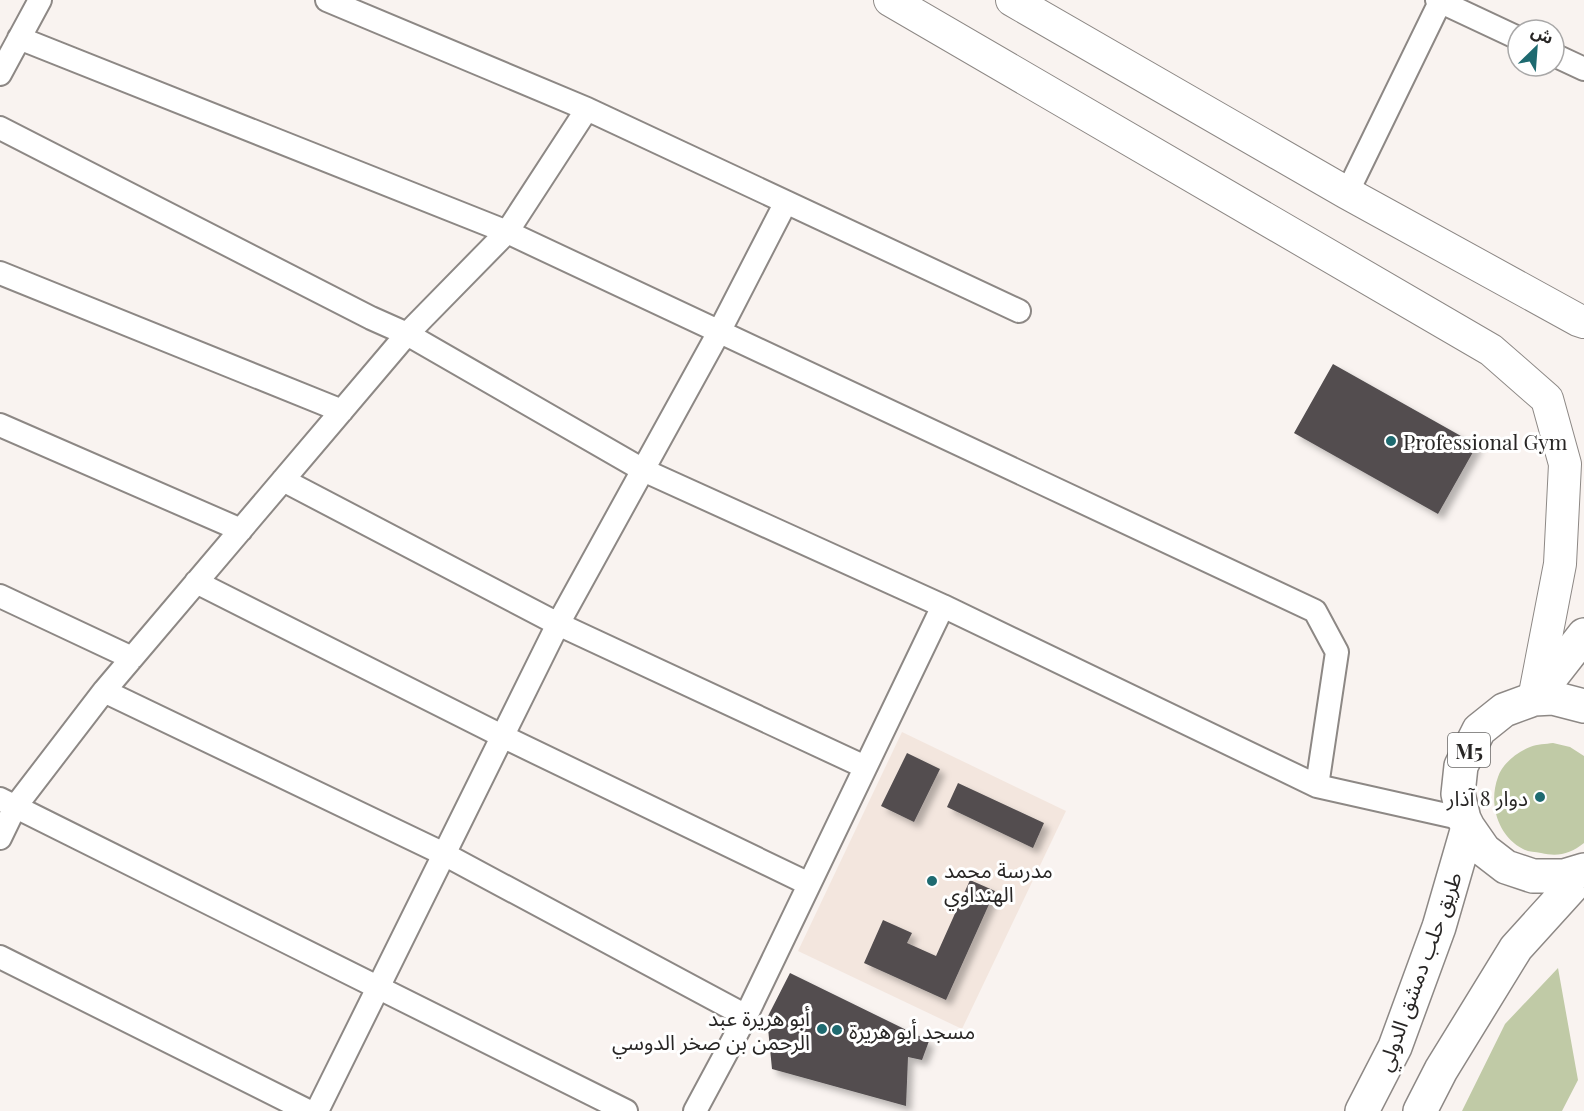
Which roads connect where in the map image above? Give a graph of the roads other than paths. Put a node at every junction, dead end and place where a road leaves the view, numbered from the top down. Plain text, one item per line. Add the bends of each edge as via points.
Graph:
1 (40, 0) edge
2 (327, 0) edge
3 (890, 0) edge
4 (1012, 0) edge
5 (1439, 1) edge
6 (1506, 32) edge
7 (19, 38) junction
8 (1566, 61) edge
9 (1584, 69) edge
10 (0, 74) edge
11 (587, 109) junction
12 (0, 128) edge
13 (1347, 193) junction
14 (786, 202) junction
15 (507, 232) junction
16 (0, 273) edge
17 (1019, 311) dead end
18 (1584, 322) edge
19 (719, 332) junction
20 (407, 334) junction
21 (342, 411) junction
22 (0, 425) edge
23 (643, 470) junction
24 (283, 480) junction
25 (241, 530) junction
26 (196, 582) junction
27 (0, 596) edge
28 (943, 606) junction
29 (558, 624) junction
30 (1584, 635) edge
31 (132, 658) junction
32 (104, 691) junction
33 (1534, 699) junction
34 (1584, 706) edge
35 (502, 736) junction
36 (865, 767) junction
37 (1317, 786) junction
38 (8, 803) edge
39 (1466, 823) junction
40 (0, 838) edge
41 (444, 854) junction
42 (1584, 871) edge
43 (809, 884) junction
44 (0, 957) edge
45 (378, 987) junction
46 (746, 1016) junction
47 (308, 1111) edge
48 (317, 1111) edge
49 (626, 1111) edge
50 (695, 1111) edge
51 (1362, 1111) edge
52 (1420, 1111) edge

1 - 7 street
2 - 11 street
3 - 33 main road via 1491,350 1547,399 1565,464 1560,564
4 - 13 main road
5 - 6 street
5 - 13 street
7 - 10 street
7 - 15 street
8 - 9 street
11 - 14 street
11 - 15 street
12 - 20 street
13 - 18 main road
14 - 17 street
14 - 19 street
15 - 19 street
15 - 20 street
16 - 21 street
19 - 23 street
19 - 37 street via 1315,611 1337,652
20 - 21 street
20 - 23 street
21 - 24 street
22 - 25 street
23 - 28 street
23 - 29 street
24 - 25 street
24 - 29 street
25 - 26 street
26 - 31 street
26 - 35 street
27 - 31 street
28 - 36 street
28 - 37 street
29 - 35 street
29 - 36 street
30 - 33 highway
31 - 32 street
32 - 38 street
32 - 41 street
33 - 34 highway, M5 via 1553,698
33 - 39 highway, M5 via 1504,710 1479,730 1461,766 1458,794
35 - 41 street
35 - 43 street
36 - 43 street
37 - 39 street
38 - 40 street
38 - 45 street
39 - 42 highway, M5 via 1484,850 1506,867 1533,876 1564,876
39 - 51 highway, طريق حلب دمشق الدولي via 1439,927 1395,1047
41 - 45 street
41 - 46 street
42 - 52 highway via 1516,948
43 - 46 street
44 - 47 street
45 - 48 street
45 - 49 street
46 - 50 street

